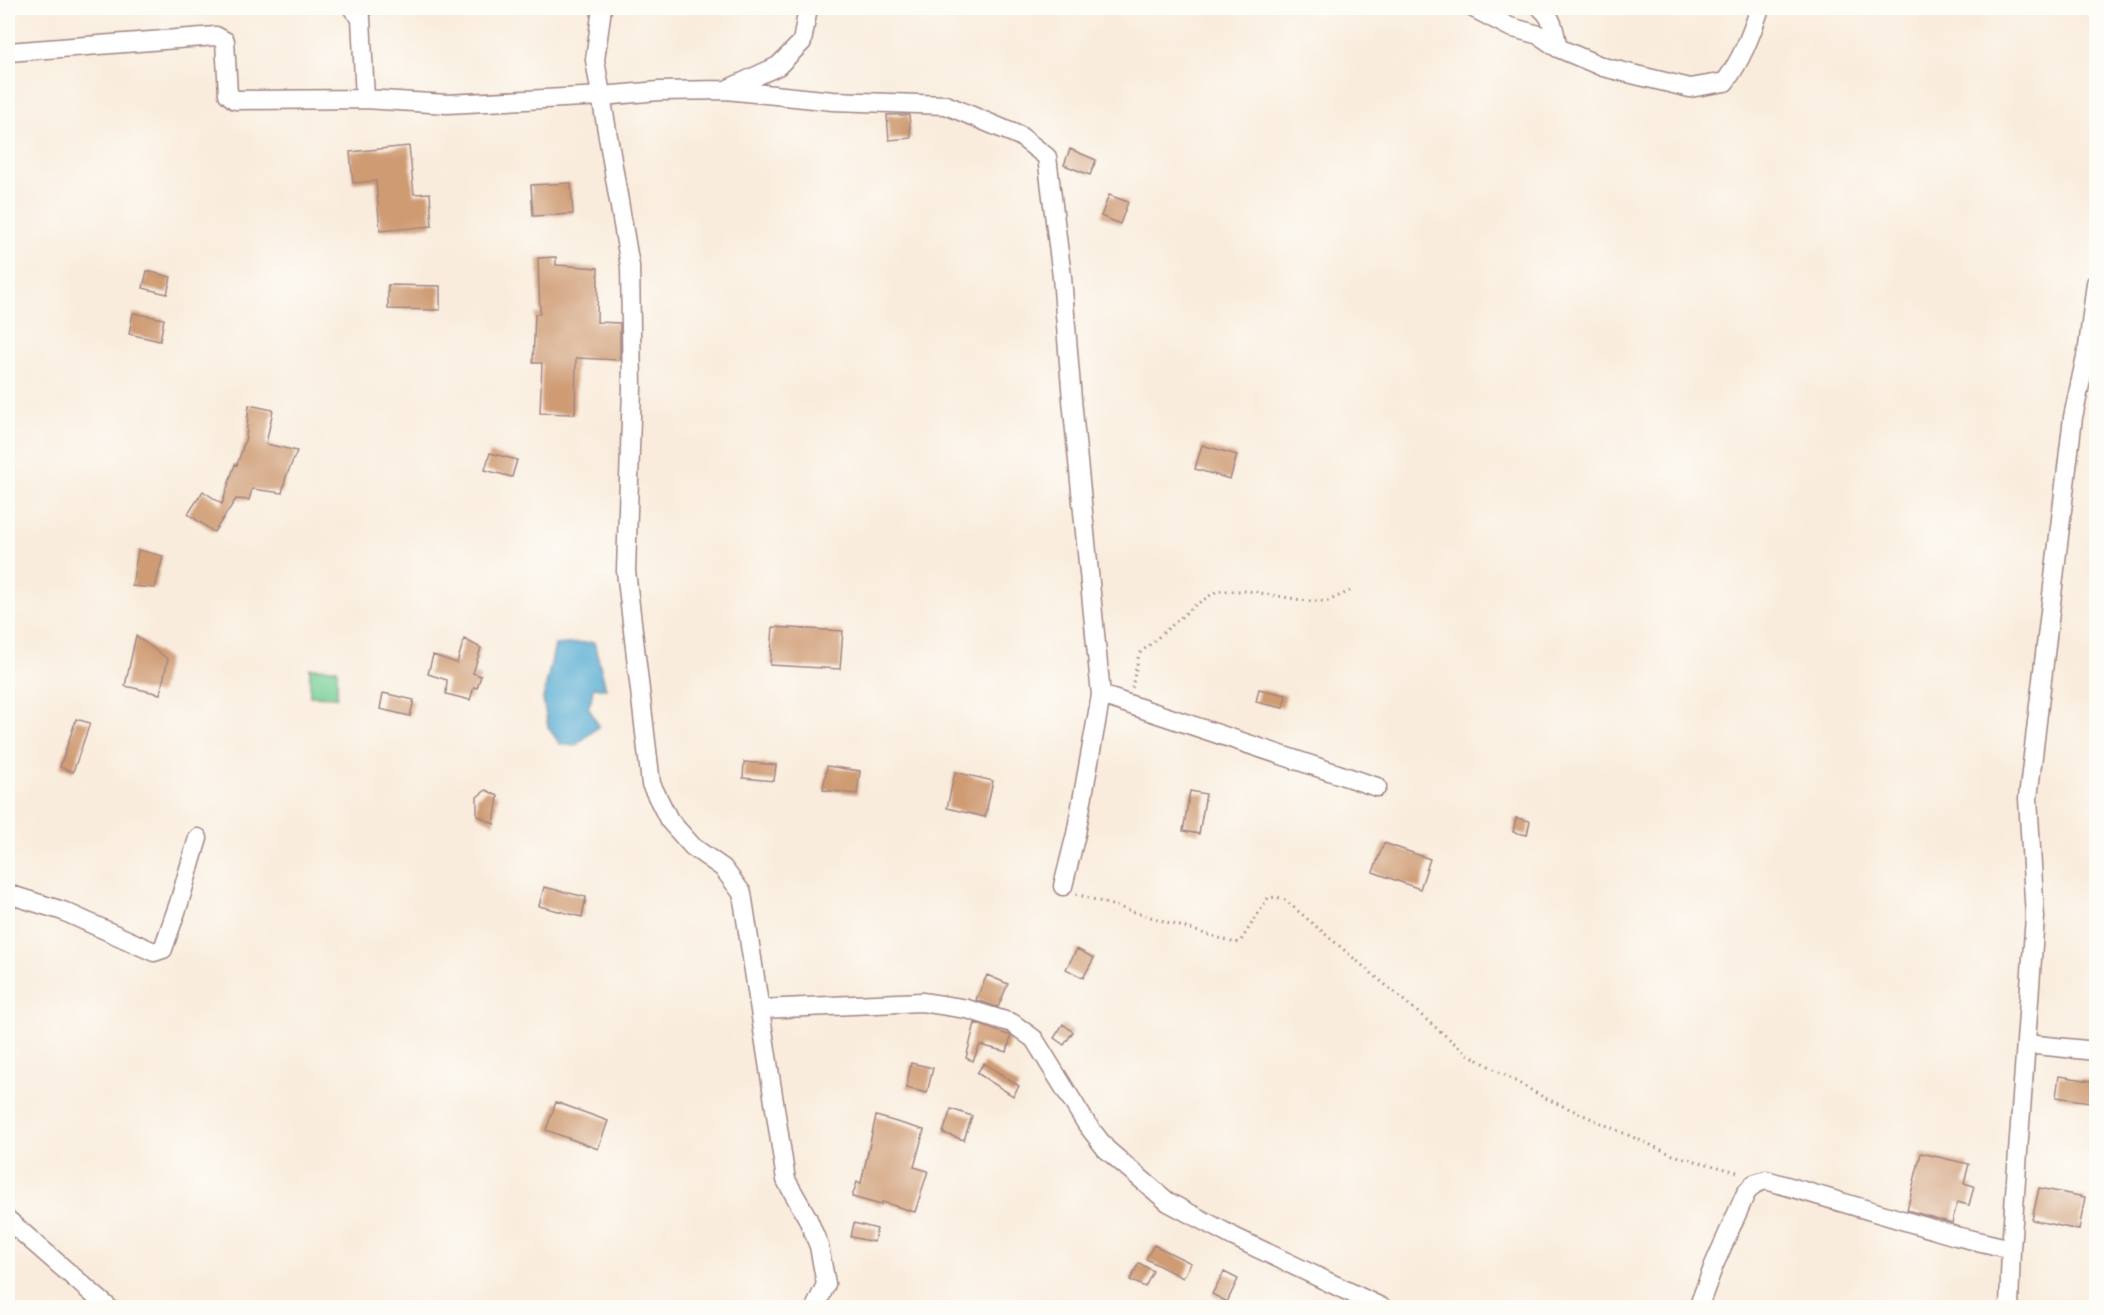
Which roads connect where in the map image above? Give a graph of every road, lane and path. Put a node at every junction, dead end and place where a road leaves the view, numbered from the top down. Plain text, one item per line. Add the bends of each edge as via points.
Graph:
1 (352, 8) edge
2 (602, 8) edge
3 (808, 8) edge
4 (1473, 8) edge
5 (1541, 8) edge
6 (1760, 8) edge
7 (1558, 48) junction
8 (8, 52) edge
9 (726, 90) junction
10 (602, 96) junction
11 (365, 99) junction
12 (2097, 283) edge
13 (1350, 591) dead end
14 (1101, 694) junction
15 (1128, 704) junction
16 (1377, 787) dead end
17 (198, 838) dead end
18 (1063, 886) joint
19 (8, 894) edge
20 (760, 1009) junction
21 (2026, 1044) junction
22 (2097, 1051) edge
23 (1766, 1180) junction
24 (8, 1220) edge
25 (2011, 1249) junction
26 (109, 1308) edge
27 (815, 1308) edge
28 (1383, 1308) edge
29 (1698, 1308) edge
30 (2009, 1308) edge

1 - 11 street via 360,18
2 - 10 street via 595,60
3 - 9 street via 802,42 778,66
4 - 7 street via 1510,27 1539,35
5 - 7 street via 1552,24
6 - 7 street via 1737,67 1725,82 1690,88 1603,67
8 - 11 street via 216,36 225,41 228,94 235,100
9 - 10 street
9 - 14 street via 833,101 946,105 1020,136 1047,157
10 - 11 street via 447,104
10 - 20 street via 630,266 632,388 626,571 651,784 669,820 693,847 723,868 742,893
12 - 21 street via 2073,417 2028,798 2036,917
13 - 15 path via 1328,601 1216,591 1139,654
14 - 15 street
14 - 18 street
15 - 16 street
17 - 19 street via 163,949 154,952 63,911
18 - 23 path via 1066,891 1235,943 1240,942 1268,898 1285,900 1466,1053 1545,1098 1673,1155
20 - 27 street via 786,1180 807,1217 823,1265 826,1284
20 - 28 street via 922,1002 1011,1023 1034,1039 1086,1123 1107,1149 1168,1202
21 - 22 street
21 - 25 street
23 - 25 street
23 - 29 street via 1754,1184 1746,1193
24 - 26 street
25 - 30 street

